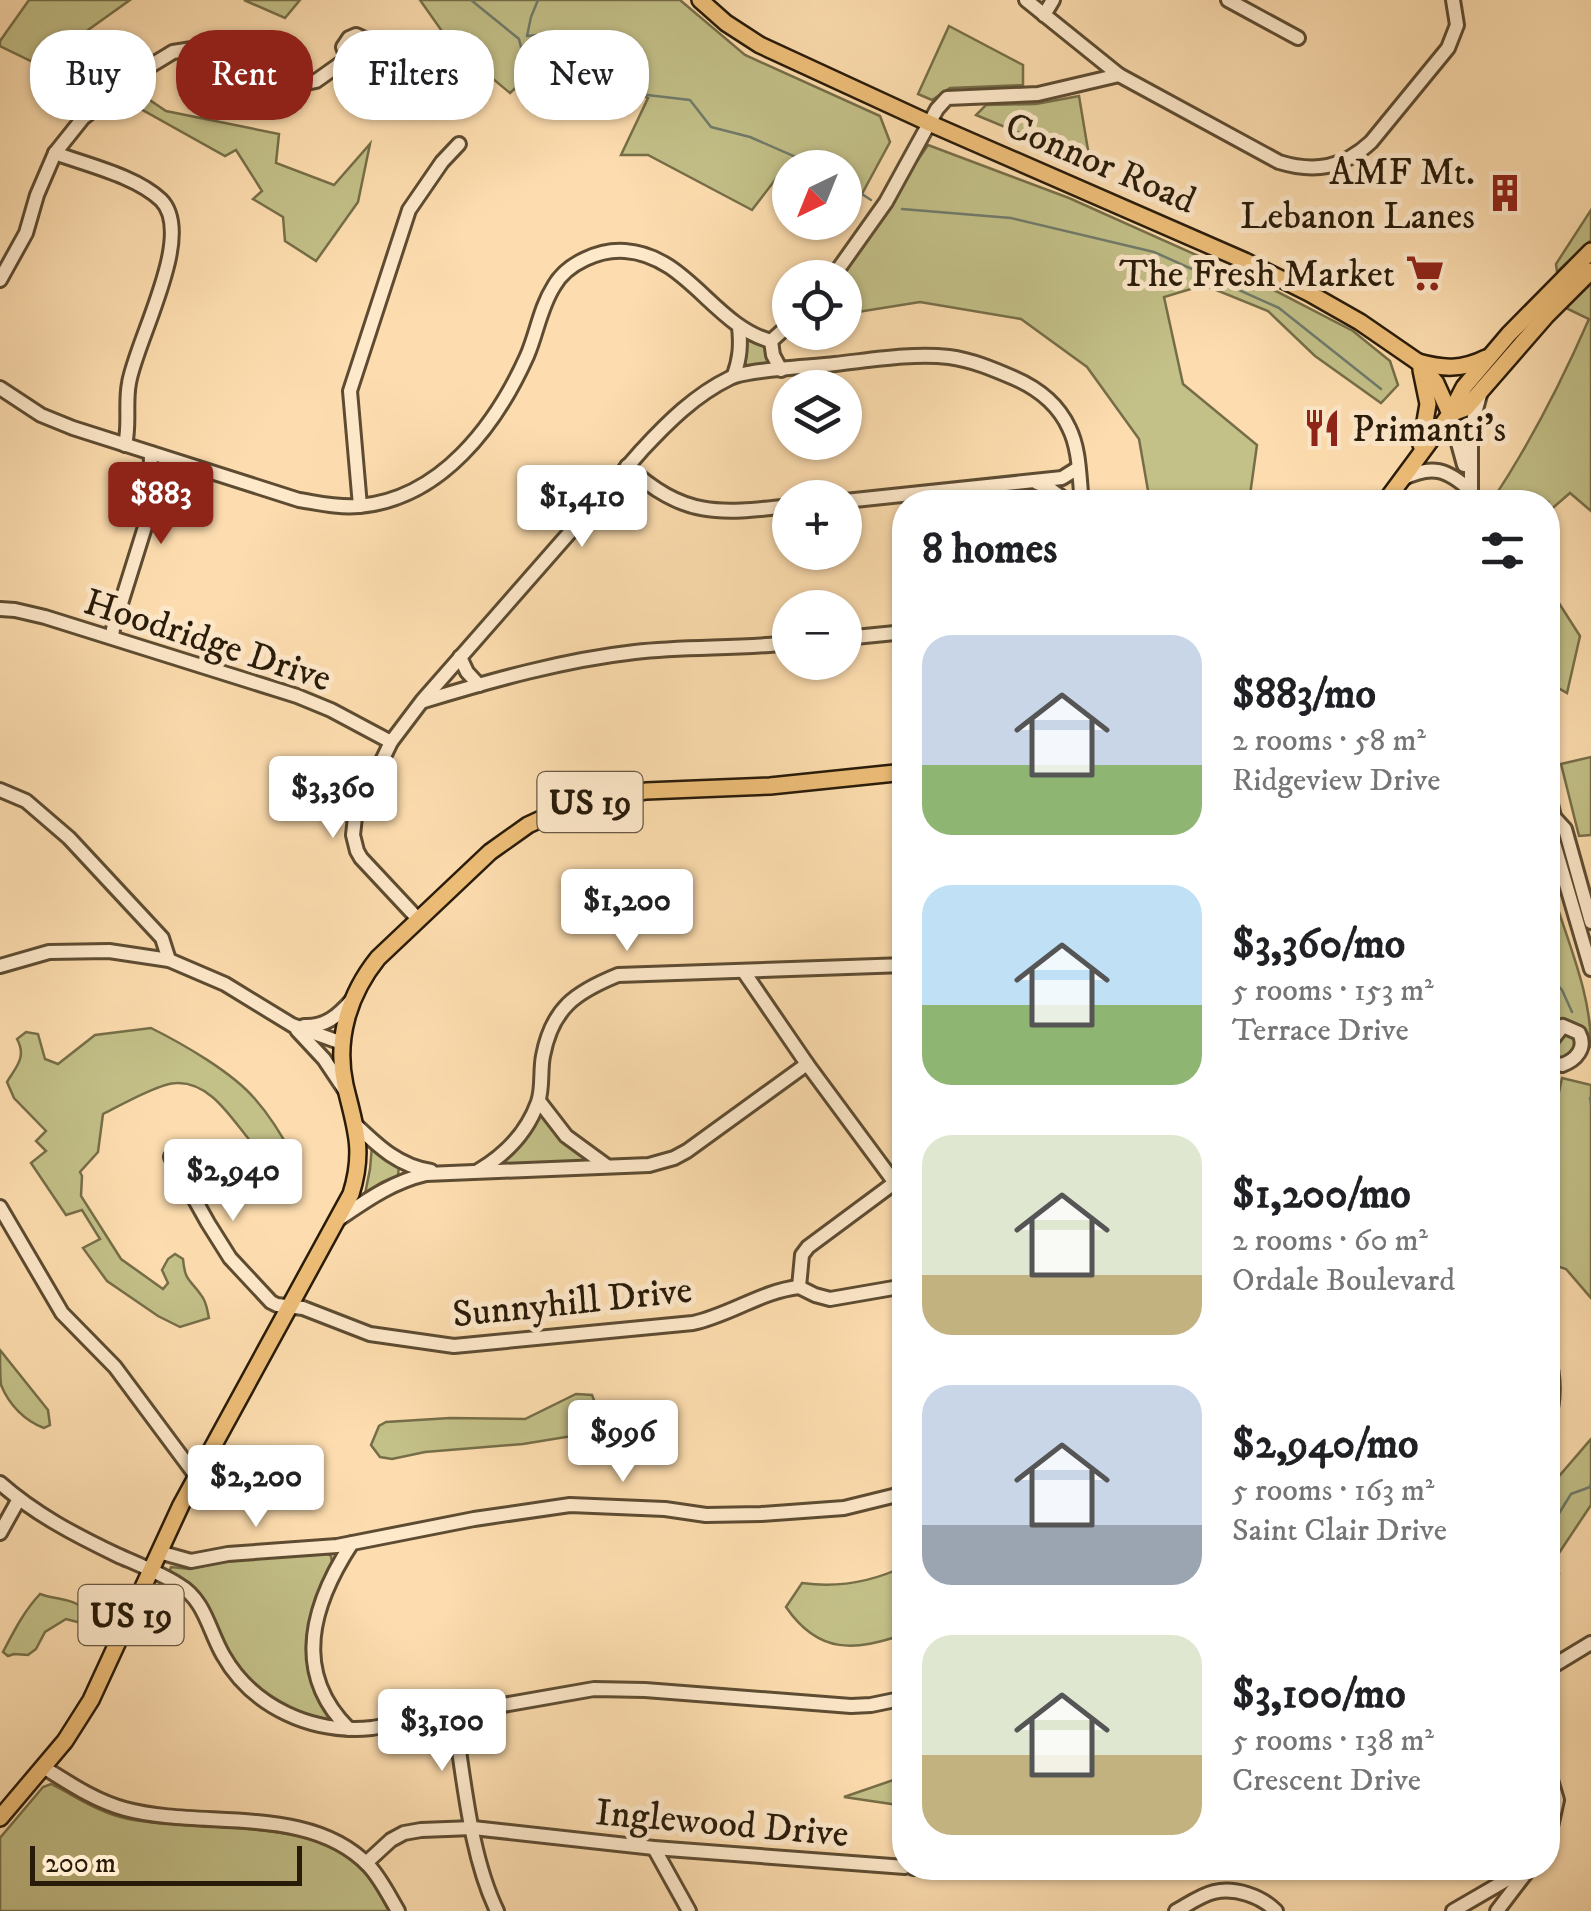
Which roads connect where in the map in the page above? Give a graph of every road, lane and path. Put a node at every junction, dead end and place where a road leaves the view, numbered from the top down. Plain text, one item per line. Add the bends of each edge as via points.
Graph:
1 (700, 0) edge
2 (1026, 0) edge
3 (1053, 0) edge
4 (1228, 0) edge
5 (1453, 0) edge
6 (1044, 15) junction
7 (1298, 38) dead end
8 (333, 69) edge
9 (1119, 75) junction
10 (929, 123) junction
11 (459, 144) dead end
12 (55, 153) junction
13 (1591, 251) edge
14 (845, 260) edge
15 (1591, 271) edge
16 (0, 280) edge
17 (738, 327) junction
18 (771, 341) joint
19 (1488, 358) junction
20 (1418, 362) junction
21 (781, 370) joint
22 (772, 371) edge
23 (734, 375) junction
24 (1484, 386) junction
25 (0, 388) edge
26 (1450, 414) junction
27 (125, 445) junction
28 (150, 453) junction
29 (1419, 456) junction
30 (628, 466) junction
31 (1078, 468) junction
32 (1402, 479) junction
33 (1033, 482) junction
34 (954, 490) edge
35 (1054, 490) edge
36 (1081, 490) edge
37 (1394, 490) edge
38 (1466, 490) edge
39 (1470, 490) edge
40 (1472, 490) edge
41 (892, 496) edge
42 (862, 499) edge
43 (360, 506) junction
44 (772, 508) edge
45 (0, 609) edge
46 (892, 633) edge
47 (862, 636) edge
48 (112, 637) junction
49 (772, 646) edge
50 (460, 656) junction
51 (478, 684) junction
52 (422, 701) junction
53 (391, 742) junction
54 (892, 773) edge
55 (0, 790) edge
56 (1560, 823) edge
57 (1560, 863) edge
58 (418, 919) junction
59 (1591, 922) edge
60 (169, 960) junction
61 (0, 966) edge
62 (892, 966) edge
63 (1591, 969) edge
64 (744, 972) junction
65 (352, 1000) junction
66 (292, 1025) junction
67 (342, 1043) junction
68 (807, 1064) junction
69 (348, 1095) junction
70 (539, 1100) junction
71 (356, 1126) junction
72 (172, 1157) dead end
73 (607, 1166) junction
74 (892, 1169) edge
75 (478, 1171) junction
76 (438, 1172) junction
77 (892, 1185) edge
78 (0, 1207) edge
79 (338, 1220) junction
80 (799, 1287) junction
81 (892, 1288) edge
82 (291, 1307) junction
83 (196, 1476) junction
84 (0, 1483) edge
85 (892, 1496) edge
86 (20, 1499) junction
87 (0, 1533) edge
88 (352, 1543) junction
89 (158, 1552) junction
90 (150, 1571) junction
91 (1591, 1643) edge
92 (1560, 1662) edge
93 (892, 1701) edge
94 (453, 1712) junction
95 (349, 1729) junction
96 (43, 1767) junction
97 (0, 1818) edge
98 (472, 1828) junction
99 (654, 1848) junction
100 (366, 1863) junction
101 (892, 1866) edge
102 (1511, 1880) edge
103 (1520, 1880) edge
104 (1474, 1907) edge
105 (398, 1911) edge
106 (498, 1911) edge
107 (689, 1911) edge
108 (1176, 1911) edge
109 (1276, 1911) edge
110 (1454, 1911) edge
111 (1498, 1911) edge

1 - 10 main road, Connor Road via 760,45
2 - 6 street
3 - 6 street
4 - 7 street
5 - 9 street via 1457,25 1448,48 1371,142 1328,168 1279,162
6 - 9 street
8 - 12 street via 316,81 271,84 192,49 173,52 83,118
9 - 10 street via 1038,94 947,98
10 - 14 street
10 - 20 main road, Connor Road via 1278,277
11 - 43 street via 409,210 350,390
12 - 16 street via 26,233
12 - 27 street via 142,186 164,202 173,222 171,251 128,384
13 - 19 main road
15 - 24 main road
17 - 18 street
17 - 23 street
17 - 43 street via 650,256 604,252 576,264 555,282 508,396 466,452 410,492
18 - 21 street
19 - 20 main road via 1453,368
19 - 26 main road
20 - 26 main road, Connor Road
20 - 29 main road via 1428,404
21 - 31 street via 928,356 978,363 1022,382 1060,412
22 - 23 street
23 - 30 street via 668,422
24 - 26 main road via 1466,408
24 - 40 street via 1471,428
25 - 27 street via 41,415
26 - 29 main road
26 - 39 street
27 - 28 street
28 - 43 street via 299,500
28 - 48 street via 150,511
29 - 32 main road
30 - 44 street via 687,506
30 - 50 street
31 - 33 street
31 - 36 street
32 - 37 main road
32 - 38 street via 1434,470
33 - 34 street
33 - 35 street
41 - 42 street
45 - 48 street, Hoodridge Drive
46 - 47 street
48 - 53 street, Hoodridge Drive via 298,696
49 - 51 street via 635,652
50 - 51 street
50 - 52 street
51 - 52 street
52 - 53 street
53 - 58 street via 355,817 354,843
54 - 58 main road, US 19 via 664,789 572,806 502,842
55 - 60 street via 26,801 69,838 162,938
56 - 59 street
57 - 63 street
58 - 65 main road, US 19 via 378,958
60 - 61 street via 110,951 50,952
60 - 66 street
62 - 64 street
64 - 68 street
64 - 70 street via 618,975 592,986 570,1000 552,1026
65 - 66 street via 324,1024
65 - 67 main road, US 19
66 - 67 street
66 - 69 street
67 - 69 main road, US 19
68 - 73 street via 674,1158
68 - 74 street
69 - 71 main road, US 19
70 - 73 street via 566,1136
70 - 75 street via 522,1134
71 - 76 street via 398,1160
71 - 79 main road, US 19 via 356,1172
72 - 82 street, Sunnyhill Drive via 230,1258 272,1302
73 - 75 street
75 - 76 street
76 - 79 street via 393,1185
77 - 80 street via 808,1247
78 - 83 street via 62,1312 115,1368
79 - 82 main road, US 19
80 - 81 street via 830,1299
80 - 82 street, Sunnyhill Drive via 693,1322 467,1346 370,1334
82 - 83 main road, US 19
83 - 89 main road, US 19
84 - 86 street
85 - 88 street via 844,1508 761,1514 570,1505
86 - 87 street
86 - 90 street
88 - 89 street via 191,1561
88 - 95 street via 325,1590 314,1640 323,1695
89 - 90 main road, US 19
90 - 95 street via 196,1601 230,1667 262,1698 298,1719
90 - 96 main road, US 19 via 91,1700
91 - 92 street
93 - 94 street via 851,1706 594,1690
94 - 95 street
94 - 98 street
96 - 97 main road, US 19
96 - 100 street via 126,1810 296,1828
98 - 99 street, Inglewood Drive
98 - 100 street, Inglewood Drive via 404,1833
98 - 106 street
99 - 101 street, Inglewood Drive
99 - 107 street
100 - 105 street
102 - 104 street
103 - 111 street
104 - 110 street
108 - 109 street via 1214,1892 1239,1892

